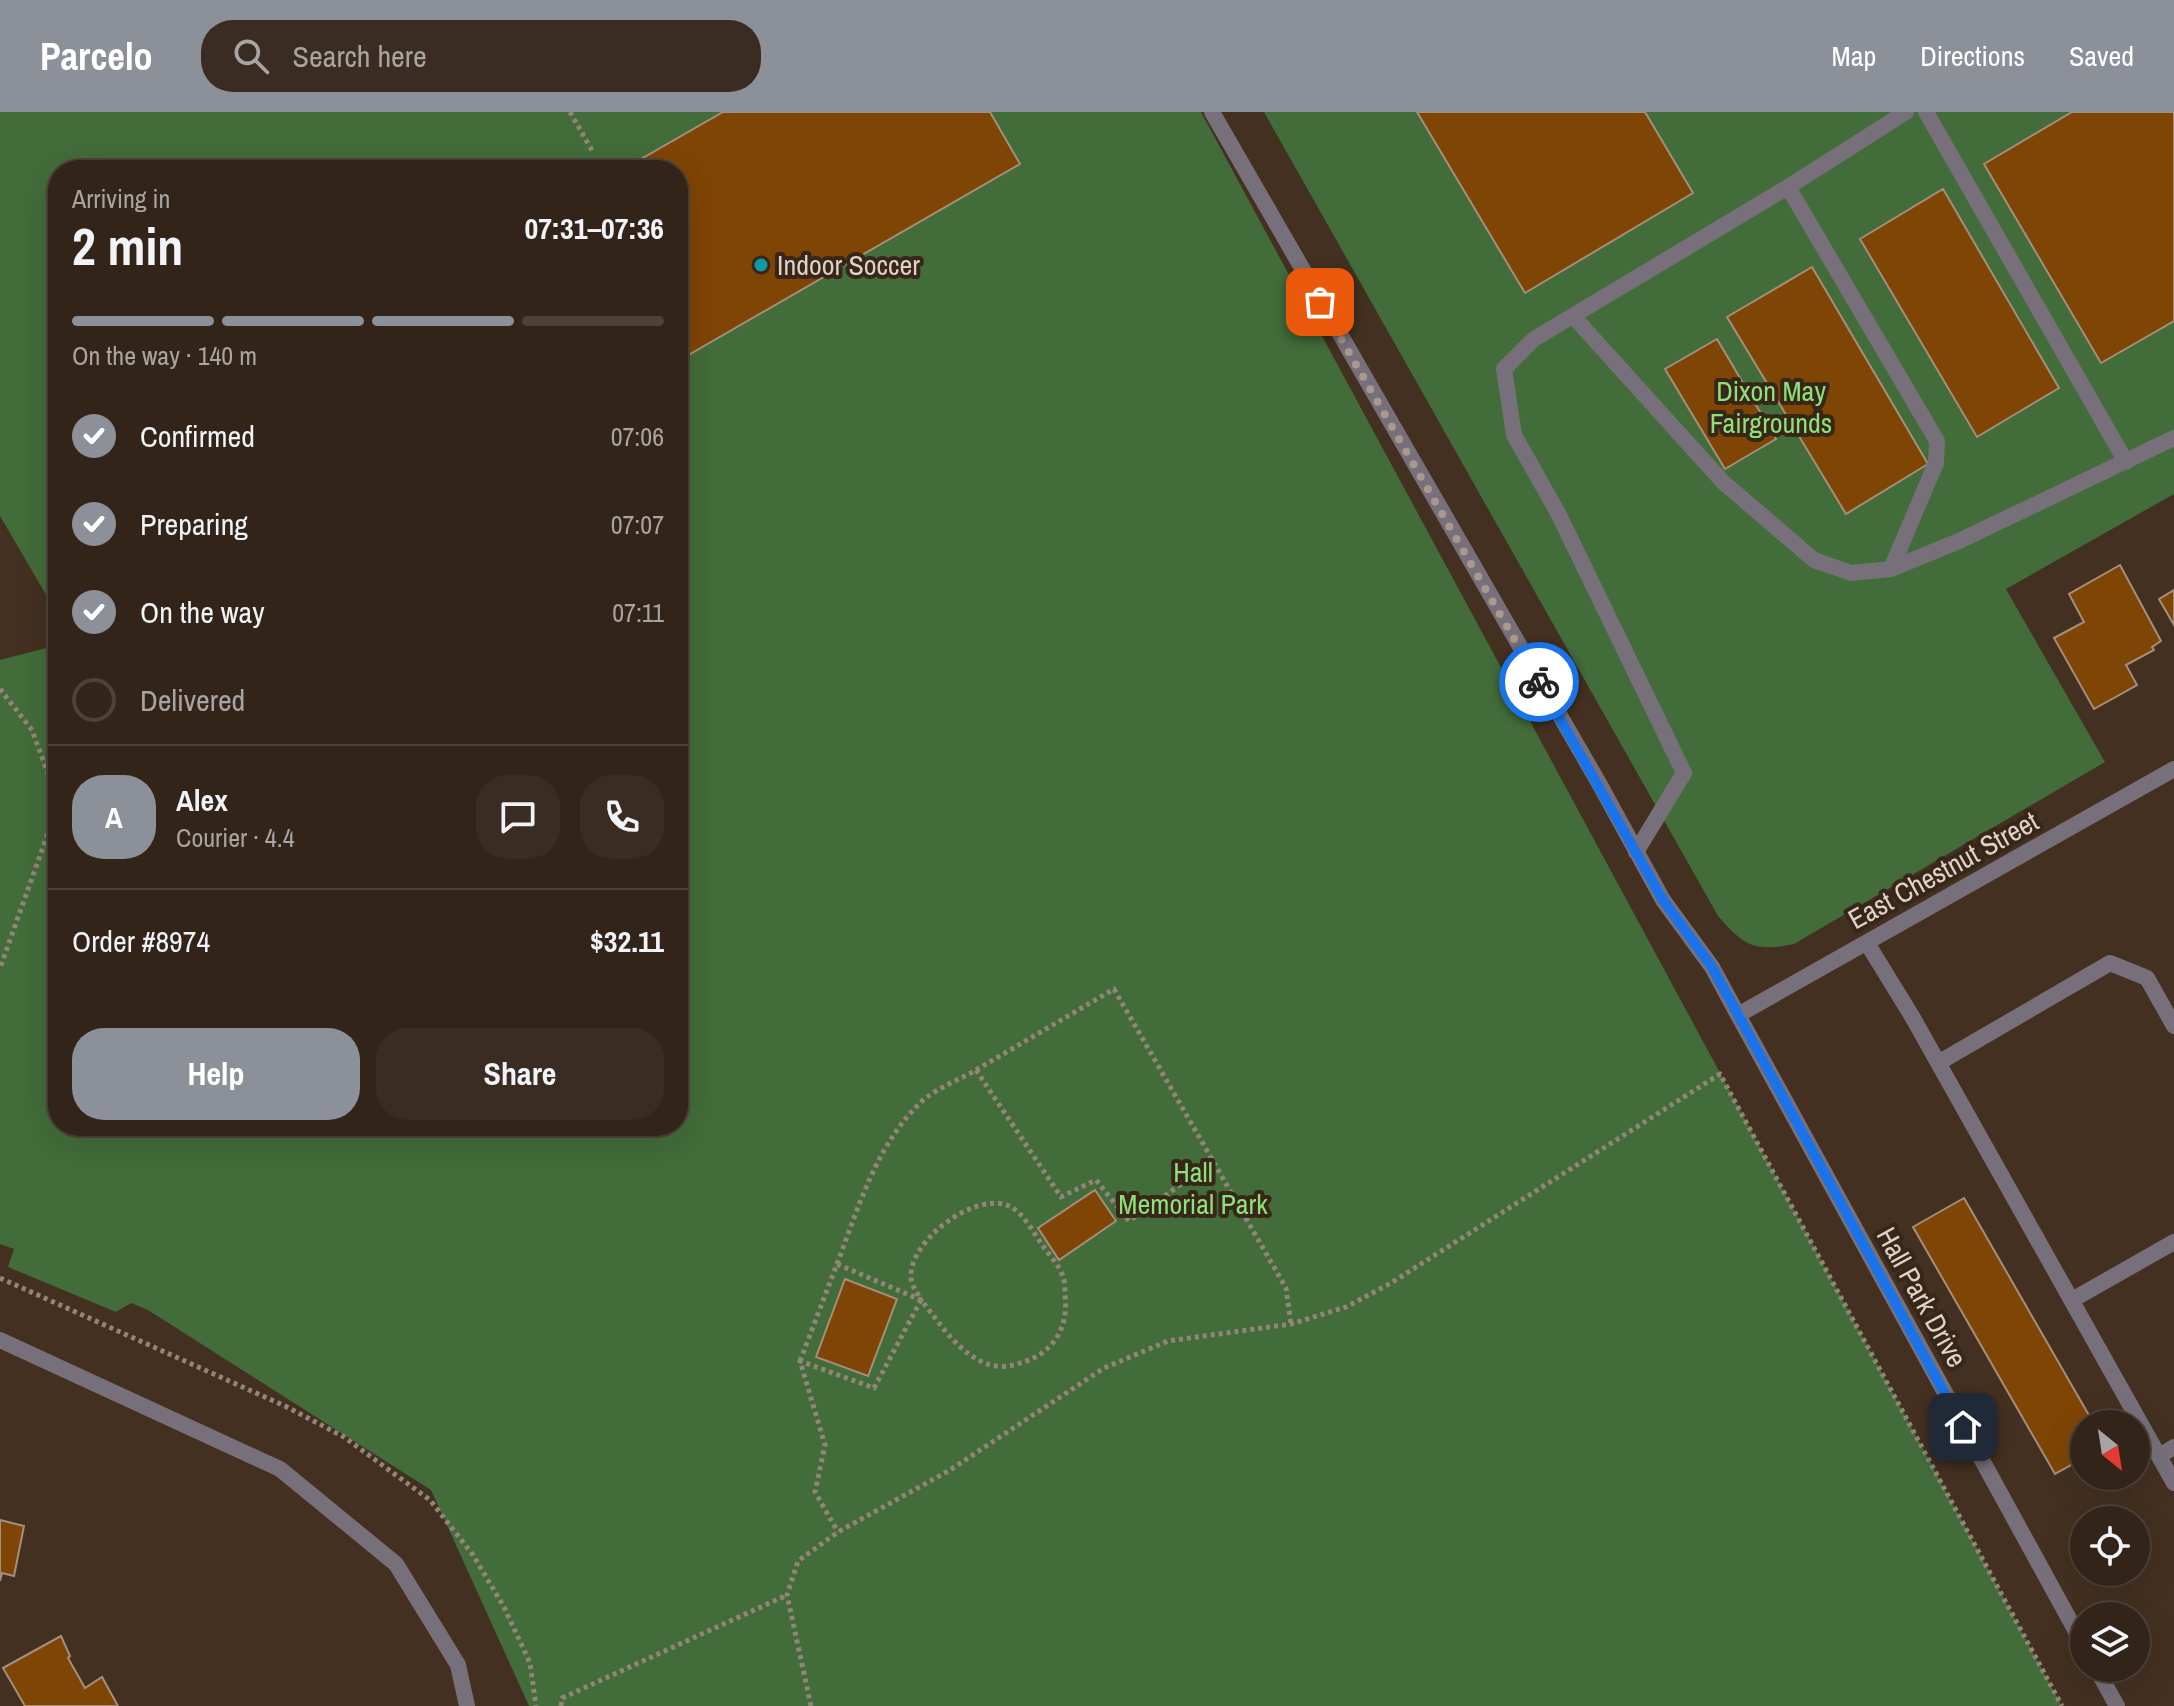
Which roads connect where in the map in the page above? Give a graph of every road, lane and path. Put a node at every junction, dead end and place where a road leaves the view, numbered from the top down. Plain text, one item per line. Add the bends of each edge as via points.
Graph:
1 (570, 112) edge
2 (1212, 112) edge
3 (1906, 112) edge
4 (1926, 112) edge
5 (593, 152) dead end
6 (1788, 187) junction
7 (1573, 316) junction
8 (2174, 438) edge
9 (2126, 462) junction
10 (1891, 569) junction
11 (0, 689) edge
12 (2174, 769) edge
13 (48, 774) edge
14 (48, 833) edge
15 (1636, 852) junction
16 (1867, 943) junction
17 (0, 968) edge
18 (1738, 1015) junction
19 (2174, 1026) edge
20 (1938, 1063) junction
21 (976, 1070) junction
22 (1214, 1161) junction
23 (2174, 1242) edge
24 (837, 1264) junction
25 (921, 1300) junction
26 (2072, 1300) junction
27 (1291, 1324) junction
28 (0, 1340) edge
29 (800, 1361) junction
30 (2174, 1447) edge
31 (2159, 1456) junction
32 (2174, 1483) edge
33 (838, 1532) junction
34 (787, 1595) junction
35 (2070, 1620) edge
36 (2104, 1682) edge
37 (467, 1706) edge
38 (561, 1706) edge
39 (811, 1706) edge
40 (2062, 1706) edge
41 (2117, 1706) edge

1 - 5 path
2 - 15 street, Hall Park Drive
3 - 6 street
4 - 9 street
6 - 7 street
6 - 10 street via 1937,441 1936,463
7 - 10 street via 1723,482 1814,560 1851,573
7 - 15 street via 1534,339 1504,369 1514,435 1558,513 1684,773
8 - 9 street
9 - 10 street
11 - 13 path via 32,730
12 - 16 street, East Chestnut Street
14 - 17 path
15 - 18 street, Hall Park Drive
16 - 18 street, East Chestnut Street
16 - 20 street
18 - 35 street, Hall Park Drive
19 - 20 street via 2147,978 2110,963
20 - 26 street
21 - 22 path via 1061,1197 1096,1180 1129,1221
21 - 22 path via 1114,989
21 - 24 path via 924,1100 894,1134 872,1171
22 - 27 path via 1286,1288
23 - 26 street
24 - 25 path
24 - 29 path
25 - 25 path via 962,1350 988,1365 1011,1366 1047,1351 1067,1312 1063,1277 1026,1221 1012,1207 997,1204 959,1213 935,1230 914,1260 910,1279
25 - 29 path via 874,1388
26 - 31 street
27 - 33 path via 1168,1341 1104,1368 950,1470
27 - 40 path via 1346,1307 1391,1283 1720,1074
28 - 37 street via 280,1469 396,1564 458,1665
29 - 33 path via 825,1445 815,1492
30 - 31 street
31 - 32 street
33 - 34 path via 798,1561
34 - 38 path via 562,1698
34 - 39 path
36 - 41 street

